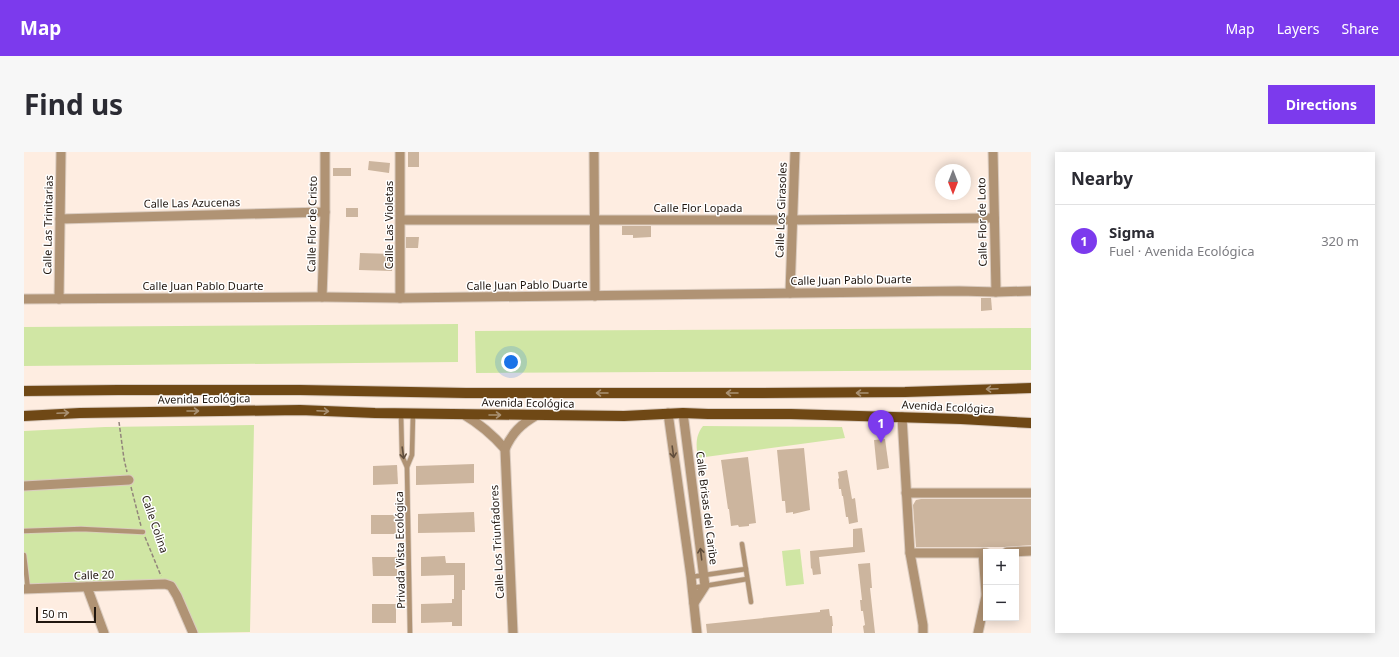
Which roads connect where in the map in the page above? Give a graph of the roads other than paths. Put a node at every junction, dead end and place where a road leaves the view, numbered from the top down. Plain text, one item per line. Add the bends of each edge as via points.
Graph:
1 (61, 152) edge
2 (325, 152) edge
3 (400, 152) edge
4 (594, 152) edge
5 (795, 152) edge
6 (993, 152) edge
7 (325, 212) junction
8 (994, 218) junction
9 (60, 219) junction
10 (594, 219) junction
11 (401, 220) junction
12 (793, 220) junction
13 (1031, 291) edge
14 (996, 292) junction
15 (790, 293) junction
16 (595, 296) junction
17 (322, 297) junction
18 (400, 298) junction
19 (24, 299) edge
20 (59, 299) junction
21 (1031, 388) edge
22 (24, 391) edge
23 (668, 413) junction
24 (683, 413) junction
25 (401, 414) junction
26 (413, 414) junction
27 (463, 414) junction
28 (537, 415) junction
29 (24, 416) edge
30 (902, 417) junction
31 (1031, 423) edge
32 (505, 450) junction
33 (407, 467) junction
34 (129, 480) road end
35 (24, 486) edge
36 (906, 493) junction
37 (1031, 493) edge
38 (24, 531) edge
39 (143, 532) road end
40 (742, 544) dead end
41 (1031, 551) edge
42 (1019, 552) edge
43 (910, 553) junction
44 (983, 553) edge
45 (24, 556) edge
46 (746, 569) junction
47 (704, 575) junction
48 (691, 577) junction
49 (747, 579) junction
50 (87, 586) junction
51 (706, 586) junction
52 (692, 588) junction
53 (26, 589) edge
54 (751, 602) dead end
55 (694, 603) junction
56 (983, 609) edge
57 (104, 633) edge
58 (193, 633) edge
59 (410, 633) edge
60 (513, 633) edge
61 (697, 633) edge
62 (923, 633) edge
63 (978, 633) edge

1 - 9 street, Calle Las Trinitarias
2 - 7 street, Calle Flor de Cristo
3 - 11 street, Calle Las Violetas
4 - 10 street
5 - 12 street, Calle Los Girasoles
6 - 8 street, Calle Flor de Loto
7 - 9 street, Calle Las Azucenas
7 - 17 street, Calle Flor de Cristo
8 - 12 street, Calle Flor Lopada
8 - 14 street, Calle Flor de Loto
9 - 20 street, Calle Las Trinitarias
10 - 11 street, Calle Flor Lopada
10 - 12 street, Calle Flor Lopada
10 - 16 street
11 - 18 street, Calle Las Violetas
12 - 15 street, Calle Los Girasoles
13 - 14 street, Calle Juan Pablo Duarte
14 - 15 street, Calle Juan Pablo Duarte
15 - 16 street, Calle Juan Pablo Duarte
16 - 18 street, Calle Juan Pablo Duarte
17 - 18 street, Calle Juan Pablo Duarte
17 - 20 street, Calle Juan Pablo Duarte
19 - 20 street, Calle Juan Pablo Duarte
21 -> 22 main road via 761,393
23 - 24 main road, Avenida Ecológica
23 - 28 main road, Avenida Ecológica via 624,416
23 -> 48 street
24 - 30 main road, Avenida Ecológica
47 -> 24 street, Calle Brisas del Caribe
25 - 26 main road, Avenida Ecológica
29 -> 25 main road, Avenida Ecológica via 300,410
25 -> 33 lane, Privada Vista Ecológica via 402,456
26 - 27 main road, Avenida Ecológica
26 - 33 lane, Privada Vista Ecológica via 412,455
27 -> 28 main road, Avenida Ecológica
27 - 32 street via 486,429
28 - 32 street via 517,429
30 - 31 main road, Avenida Ecológica
30 - 36 street
32 - 60 street, Calle Los Triunfadores
33 - 59 lane, Privada Vista Ecológica
34 - 35 street
36 - 37 street
36 - 43 street
38 - 39 lane via 81,529
40 - 46 lane
41 - 42 street
43 - 44 street
43 - 62 street
45 - 53 lane
46 - 47 lane
46 - 49 lane
47 - 48 lane
47 - 51 street, Calle Brisas del Caribe
48 - 52 street
49 - 51 lane
49 - 54 lane
50 - 53 street, Calle 20
50 - 57 street
50 - 58 street, Calle 20 via 171,586
51 - 52 lane
51 - 55 street
52 - 55 street
55 - 61 street
56 - 63 street

